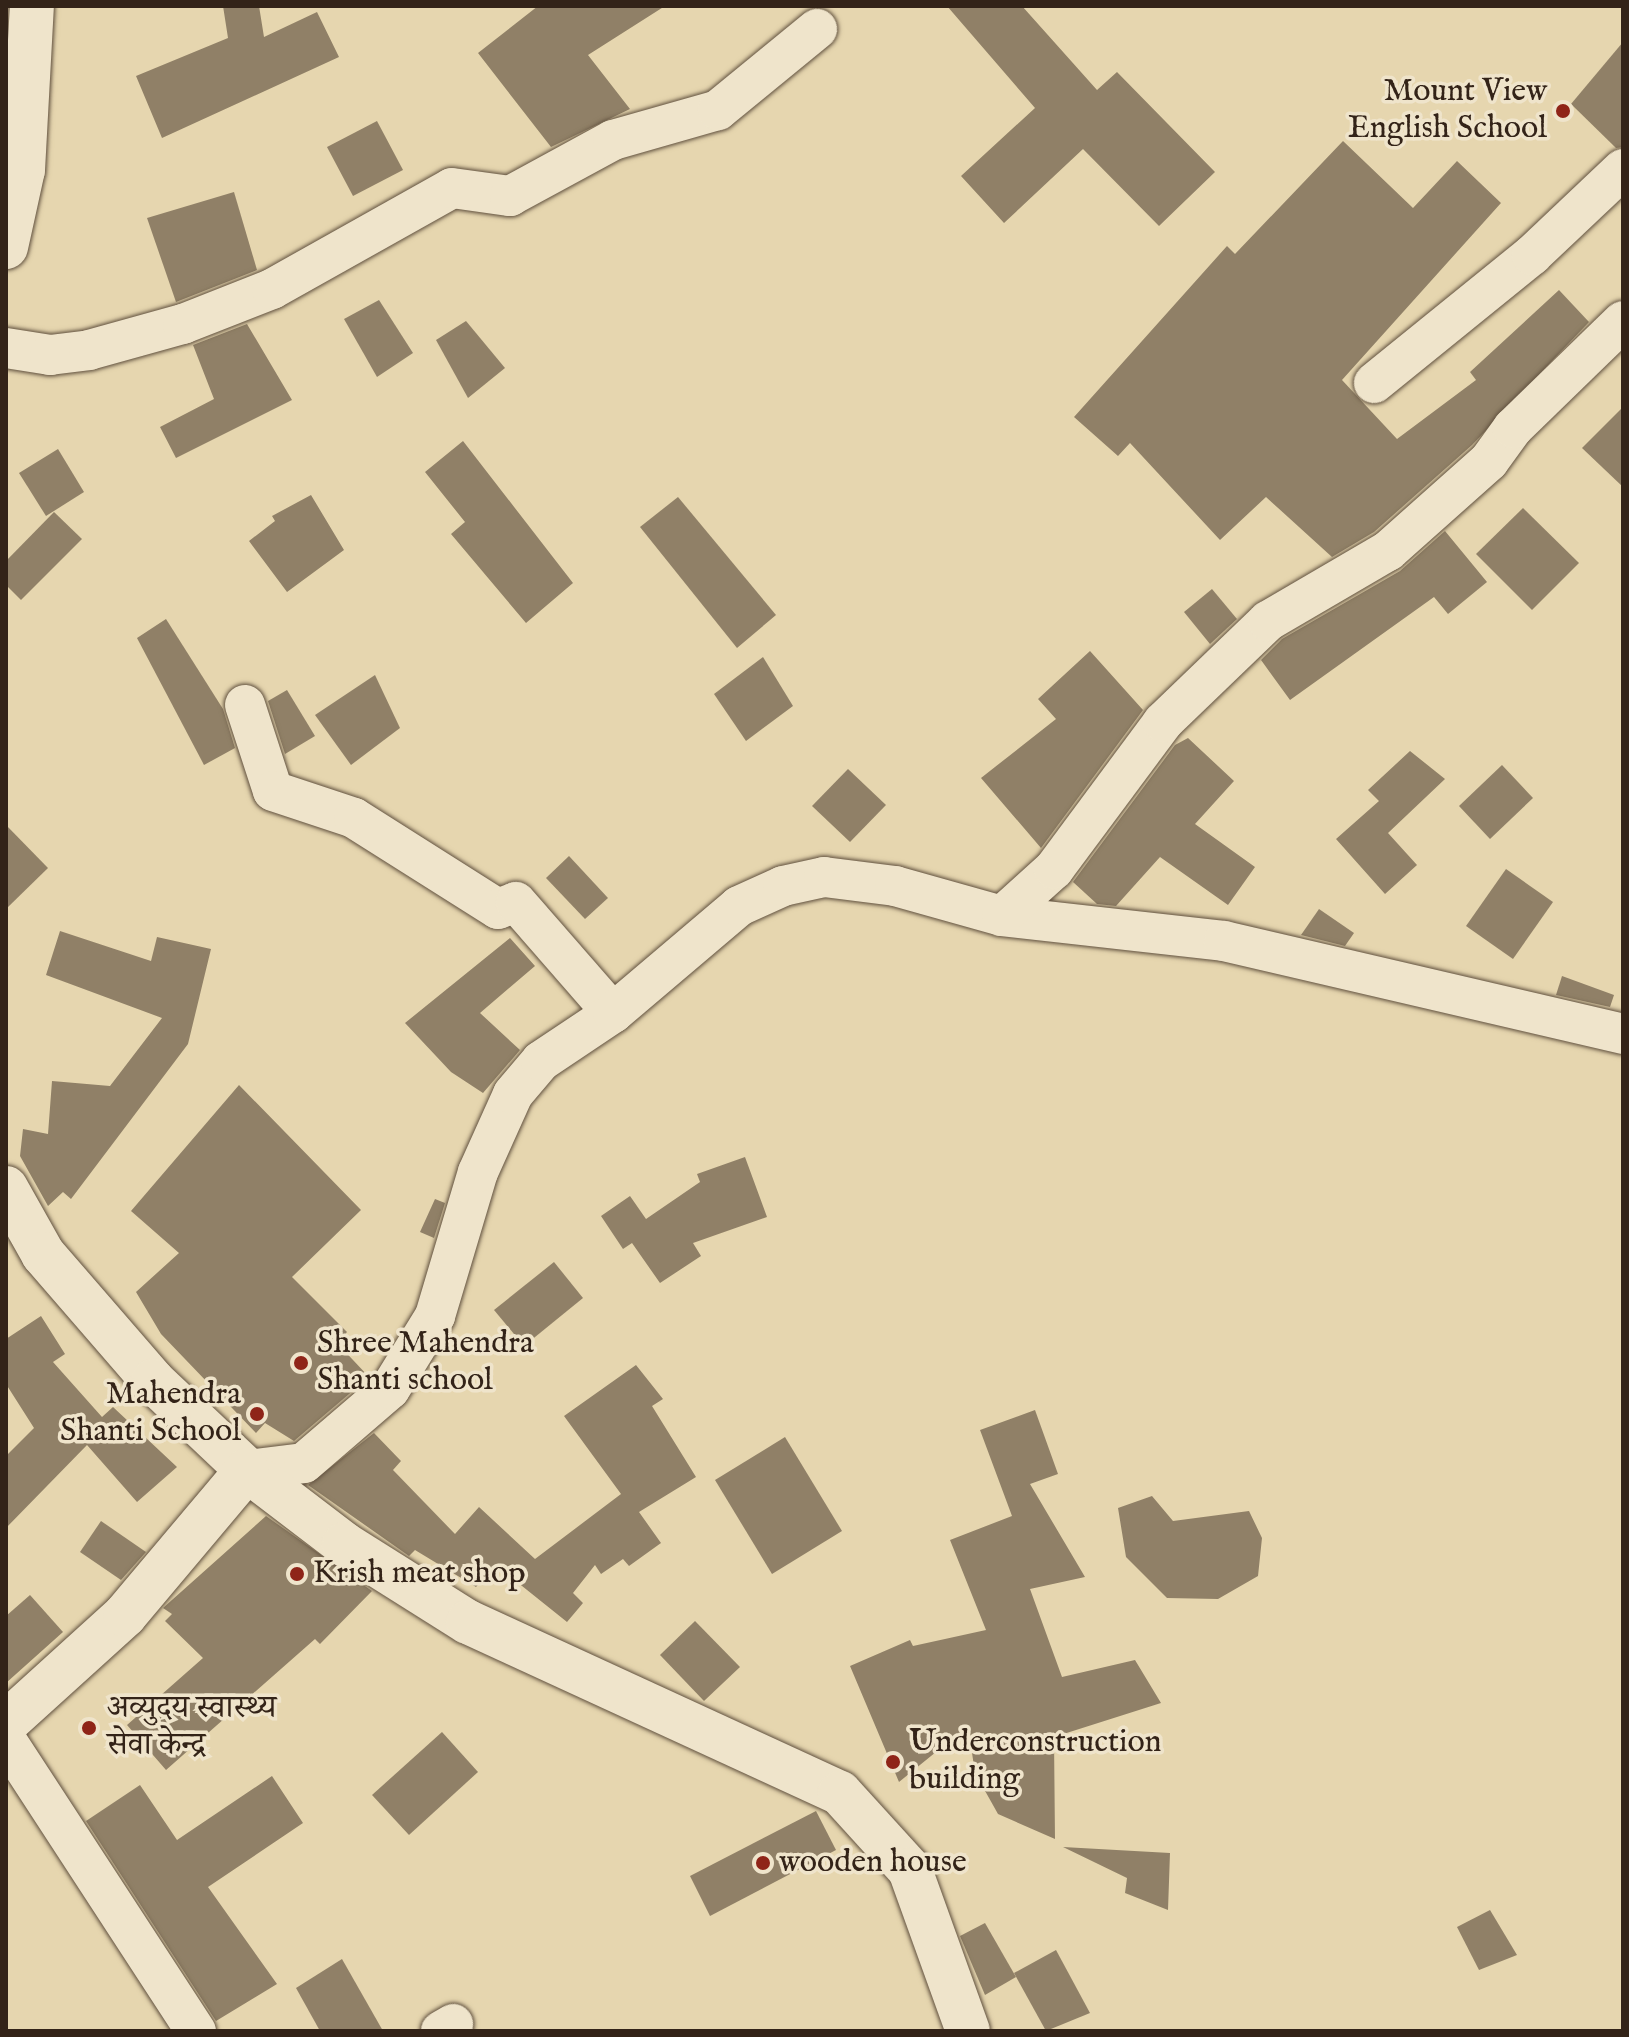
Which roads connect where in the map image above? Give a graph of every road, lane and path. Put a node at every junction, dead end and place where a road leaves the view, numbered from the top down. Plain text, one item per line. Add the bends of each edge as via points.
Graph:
1 (32, 6) edge
2 (817, 29) dead end
3 (1623, 169) edge
4 (6, 247) edge
5 (1623, 321) edge
6 (6, 348) edge
7 (1374, 383) dead end
8 (245, 705) dead end
9 (1002, 916) junction
10 (613, 1013) junction
11 (1623, 1034) edge
12 (6, 1188) edge
13 (247, 1470) junction
14 (6, 1723) edge
15 (6, 1740) edge
16 (196, 2031) edge
17 (968, 2031) edge

1 - 4 main road via 23,170
2 - 6 street via 718,110 613,140 510,196 452,188 272,289 183,324 89,350 50,355
3 - 7 street via 1532,255
5 - 9 street via 1513,428 1489,461 1388,551 1268,621 1163,722 1054,869
8 - 10 street via 273,791 354,818 498,909 516,902
9 - 10 street via 895,886 824,877 783,886 718,922
9 - 11 street via 1224,941
10 - 13 street via 541,1061 513,1094 478,1172 435,1316 390,1389 304,1463
12 - 13 main road via 53,1266 153,1381
13 - 14 main road via 125,1615
13 - 17 main road via 344,1544 468,1622 840,1793 910,1870
15 - 16 street

